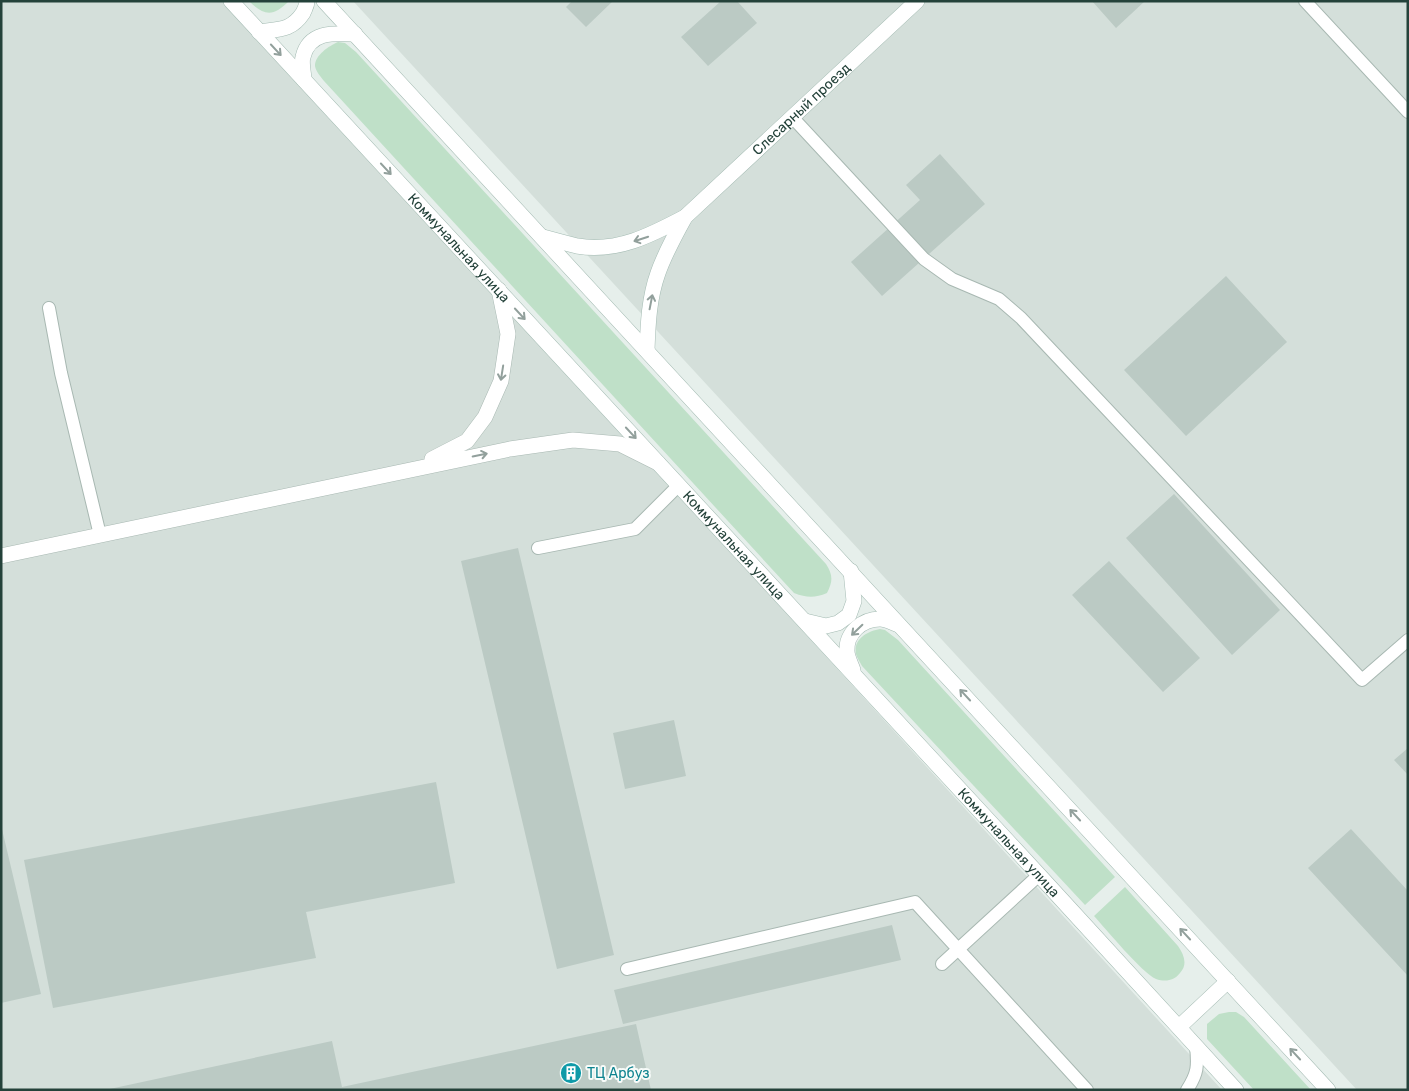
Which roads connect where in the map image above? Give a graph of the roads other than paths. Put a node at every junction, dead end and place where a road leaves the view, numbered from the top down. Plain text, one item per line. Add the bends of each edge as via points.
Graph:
1 (231, 1) edge
2 (307, 1) edge
3 (324, 1) edge
4 (917, 1) edge
5 (1305, 1) edge
6 (259, 32) junction
7 (355, 34) junction
8 (304, 80) junction
9 (1408, 112) edge
10 (793, 118) junction
11 (685, 217) junction
12 (543, 237) junction
13 (499, 290) junction
14 (49, 308) dead end
15 (647, 350) junction
16 (659, 464) junction
17 (415, 468) junction
18 (679, 485) junction
19 (100, 535) junction
20 (538, 548) dead end
21 (1, 556) edge
22 (851, 571) junction
23 (805, 621) junction
24 (901, 626) junction
25 (1408, 640) edge
26 (855, 676) junction
27 (1039, 875) junction
28 (958, 950) junction
29 (942, 964) dead end
30 (627, 969) dead end
31 (1228, 981) junction
32 (1179, 1027) junction
33 (1196, 1046) junction
34 (1087, 1090) edge
35 (1187, 1090) edge
36 (1236, 1090) edge
37 (1328, 1090) edge

1 - 6 main road, Коммунальная улица
2 - 6 main road via 296,23
3 - 7 main road
4 - 10 main road, Слесарный проезд
5 - 9 lane
6 -> 8 main road, Коммунальная улица
7 - 8 main road via 329,33 311,41 302,58
7 - 12 main road
8 -> 13 main road, Коммунальная улица
10 - 11 main road, Слесарный проезд
10 - 25 lane via 924,259 952,279 999,299 1021,318 1362,680
11 -> 12 main road, Слесарный проезд via 650,236 626,244 578,246
15 -> 11 main road, Слесарный проезд via 648,317 657,274
12 - 15 main road
13 -> 16 main road, Коммунальная улица
13 -> 17 main road via 508,334 501,381 485,417 467,441
14 - 19 lane via 61,373
15 - 22 main road
17 -> 16 main road via 574,440 620,444
16 - 18 main road, Коммунальная улица
17 - 19 main road
18 - 20 lane via 635,529
18 - 23 main road, Коммунальная улица
19 - 21 main road
22 - 23 main road via 854,601 849,615 826,626
22 - 24 main road
23 - 26 main road, Коммунальная улица
24 -> 26 main road via 881,619 868,621 854,630 847,641 847,653
31 -> 24 main road
26 - 27 main road, Коммунальная улица
27 - 28 lane
27 - 32 main road, Коммунальная улица
28 - 29 lane
28 - 30 lane via 914,902
28 - 34 lane
31 - 32 main road
37 -> 31 main road
32 - 33 main road, Коммунальная улица
33 - 35 lane via 1198,1067
33 - 36 main road, Коммунальная улица

